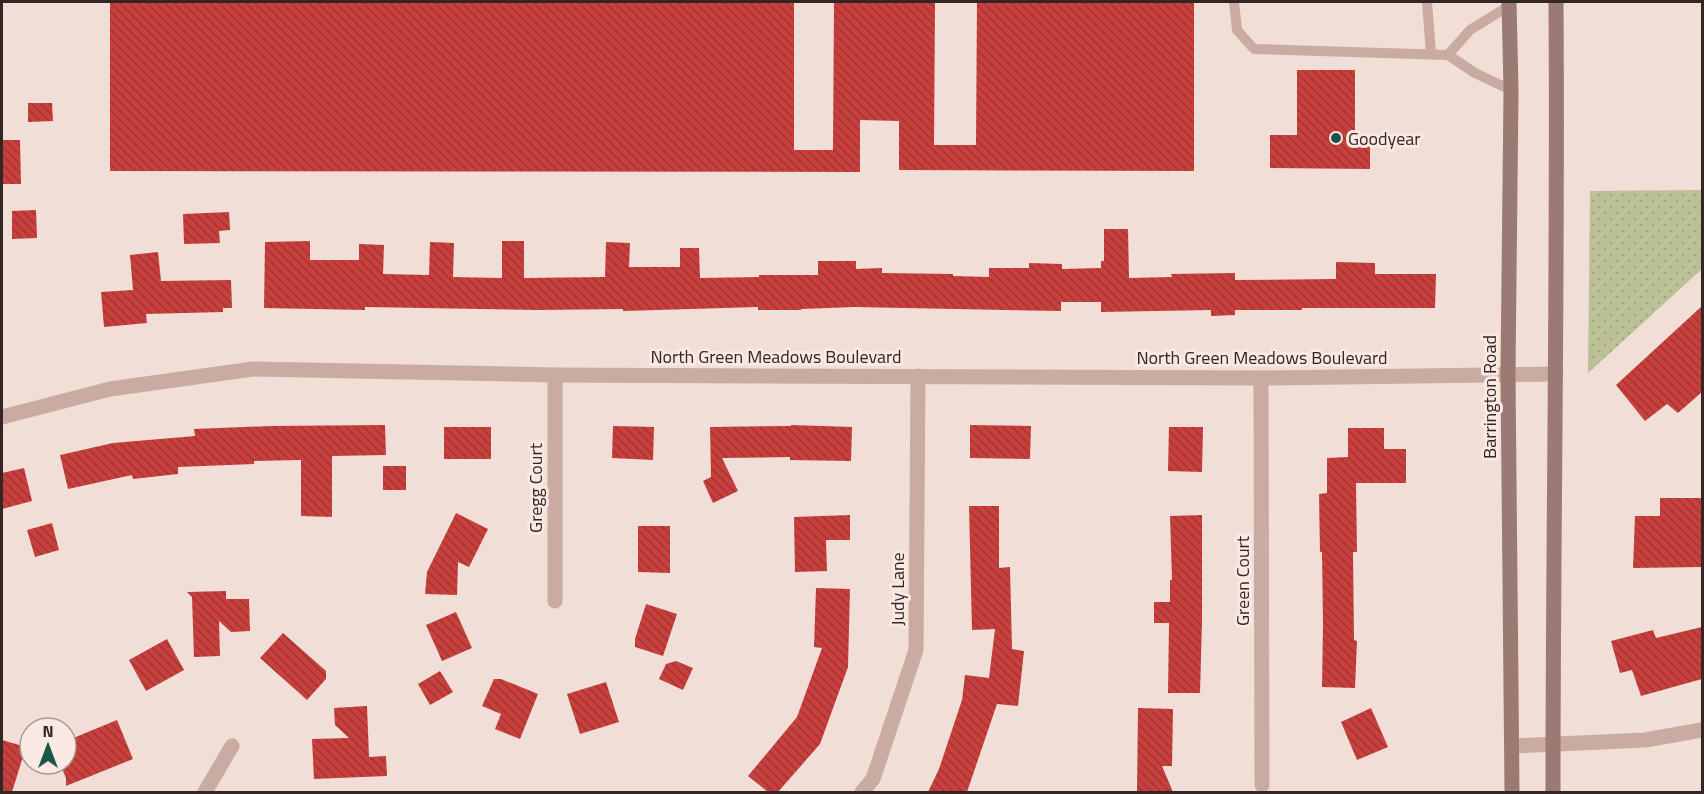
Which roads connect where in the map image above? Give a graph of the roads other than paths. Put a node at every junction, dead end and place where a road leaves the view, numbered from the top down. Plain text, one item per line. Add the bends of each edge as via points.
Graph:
1 (1234, 2) edge
2 (1427, 2) edge
3 (1556, 2) edge
4 (1509, 4) edge
5 (1431, 54) junction
6 (1449, 55) junction
7 (1511, 90) junction
8 (1508, 374) junction
9 (1556, 374) junction
10 (555, 375) junction
11 (918, 376) junction
12 (1261, 378) junction
13 (2, 417) edge
14 (555, 601) dead end
15 (1702, 730) edge
16 (1553, 745) junction
17 (232, 746) dead end
18 (1512, 746) junction
19 (1262, 785) dead end
20 (205, 792) edge
21 (862, 792) edge
22 (1512, 792) edge
23 (1553, 792) edge

1 - 5 lane via 1237,30 1254,49
2 - 5 lane
3 - 9 main road
4 - 6 lane via 1470,30
4 - 7 main road, Barrington Road
5 - 6 lane
6 - 7 lane via 1475,74
7 - 8 main road, Barrington Road
8 - 9 street, North Green Meadows Boulevard
8 - 12 street, North Green Meadows Boulevard
8 - 18 main road, Barrington Road
9 - 16 main road
10 - 11 street, North Green Meadows Boulevard
10 - 13 street, North Green Meadows Boulevard via 253,369 110,389
10 - 14 street, Gregg Court
11 - 12 street, North Green Meadows Boulevard
11 - 21 street, Judy Lane via 916,650 873,779
12 - 19 street, Green Court
15 - 16 street via 1646,740
16 - 18 street
16 - 23 main road
17 - 20 street
18 - 22 main road, Barrington Road

